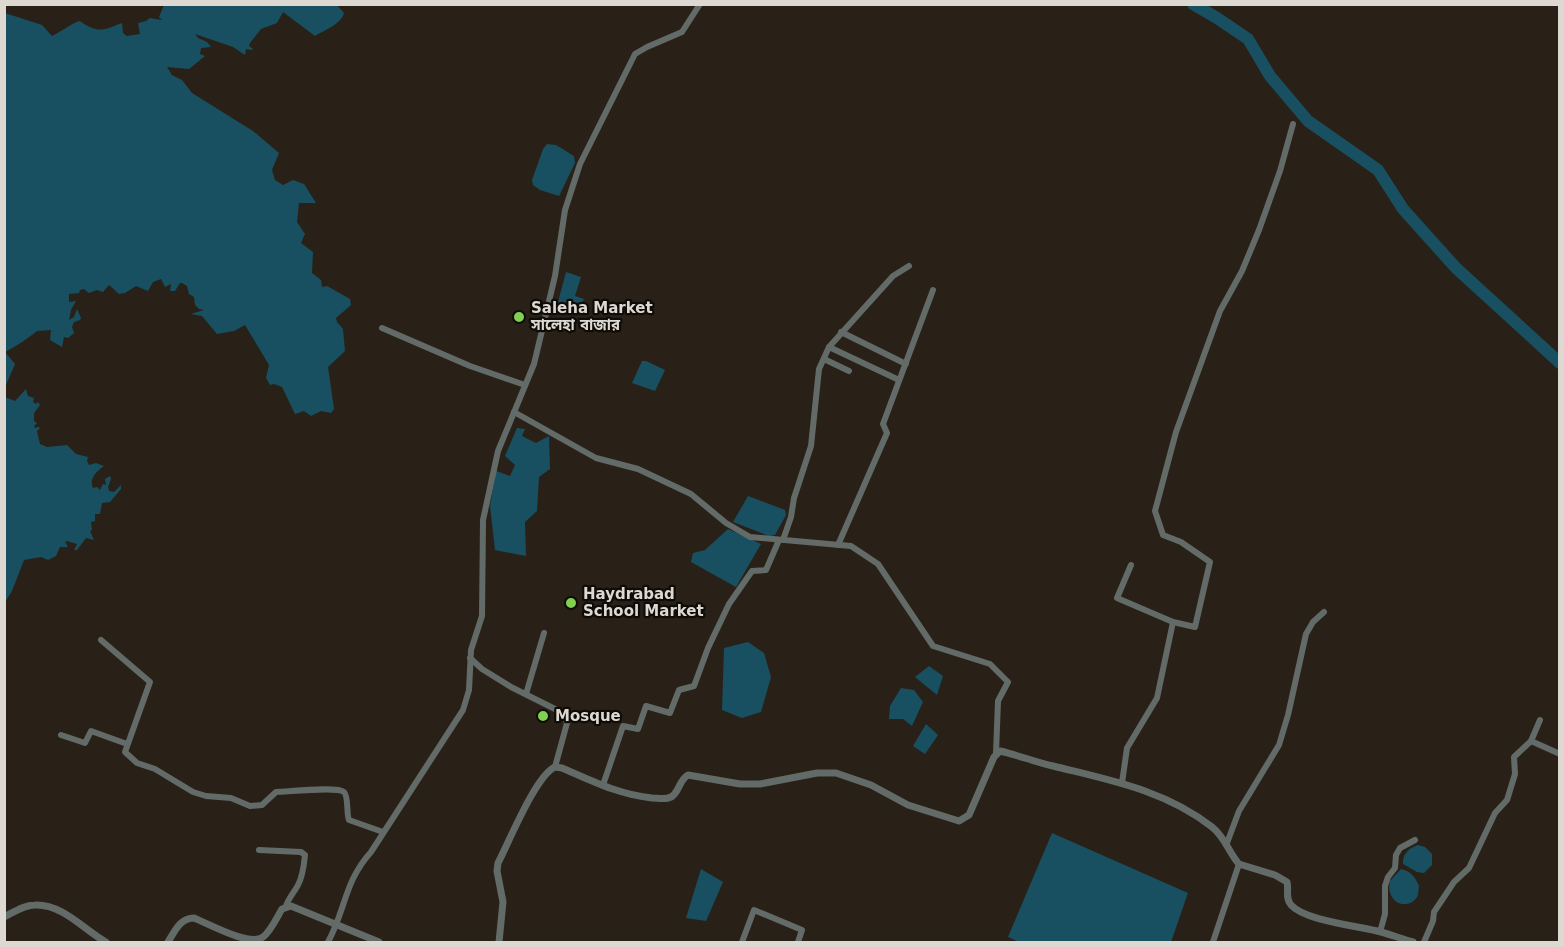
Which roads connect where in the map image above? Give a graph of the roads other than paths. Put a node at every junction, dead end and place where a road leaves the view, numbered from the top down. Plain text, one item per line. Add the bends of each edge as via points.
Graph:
1 (700, 4) edge
2 (1293, 124) dead end
3 (909, 266) dead end
4 (933, 290) dead end
5 (382, 328) dead end
6 (841, 332) junction
7 (829, 347) junction
8 (824, 359) junction
9 (906, 364) junction
10 (849, 371) dead end
11 (899, 380) junction
12 (525, 385) junction
13 (514, 412) junction
14 (781, 540) junction
15 (838, 545) junction
16 (1131, 565) dead end
17 (1324, 612) dead end
18 (1173, 622) junction
19 (544, 633) dead end
20 (101, 640) dead end
21 (470, 658) junction
22 (526, 694) junction
23 (1540, 720) dead end
24 (61, 735) dead end
25 (1531, 741) junction
26 (128, 744) junction
27 (996, 753) junction
28 (1560, 754) edge
29 (555, 767) junction
30 (1122, 783) junction
31 (603, 785) junction
32 (383, 832) junction
33 (1414, 840) dead end
34 (1227, 843) junction
35 (259, 850) dead end
36 (1239, 864) junction
37 (286, 906) junction
38 (4, 917) edge
39 (337, 926) junction
40 (1380, 932) junction
41 (106, 942) edge
42 (168, 942) edge
43 (328, 942) edge
44 (379, 942) edge
45 (499, 942) edge
46 (742, 942) edge
47 (798, 942) edge
48 (1213, 942) edge
49 (1413, 942) edge
50 (1424, 942) edge

1 - 12 street via 682,32 635,54 580,164 565,210 555,276 534,364
2 - 18 street via 1259,230 1220,311 1176,432 1155,511 1162,535 1181,542 1210,562 1195,627
3 - 6 street via 892,276
4 - 9 street
5 - 12 street
6 - 7 street
6 - 9 street
7 - 8 street
7 - 11 street
8 - 10 street
8 - 14 street via 819,369 811,446
9 - 11 street
11 - 15 street via 883,424 887,433
12 - 13 street
13 - 14 street via 596,458 638,469 691,494 750,537
13 - 21 street via 498,451 483,520 482,616
14 - 15 street
14 - 31 street via 766,570 752,571 729,604 694,686 679,690 670,713 646,706 638,729 623,726
15 - 27 street via 851,546 878,564 933,646 990,664 1008,682 998,701
16 - 18 street via 1117,598
17 - 34 street via 1306,634 1279,745 1239,811
18 - 30 street via 1157,698 1127,748
19 - 22 street
20 - 26 street via 150,682
21 - 22 street
21 - 32 street via 464,710
22 - 29 street via 566,717
23 - 25 street
24 - 26 street via 85,743 91,731
25 - 28 street
25 - 50 street via 1514,757 1515,774 1507,800 1495,813 1469,868 1454,882 1434,912
26 - 32 street via 125,752 137,763 192,792 231,798 250,806 262,805 276,792 341,790 346,795 349,820
27 - 30 street
27 - 31 street via 969,815 959,820 908,805 871,784 827,772 740,784 687,775 675,794 662,799 630,796
29 - 31 street
29 - 45 street via 546,772 498,863 503,902
30 - 34 street via 1169,800 1214,828
32 - 39 street via 355,874
33 - 40 street via 1396,855 1395,868 1385,886 1385,914
34 - 36 street
35 - 37 street via 305,855 302,877
36 - 40 street via 1287,882 1287,898 1296,910
36 - 48 street
37 - 39 street
37 - 42 street via 264,936 254,941 187,918
38 - 41 street via 36,904 78,921
39 - 43 street
39 - 44 street
40 - 49 street
46 - 47 street via 754,910 802,930

